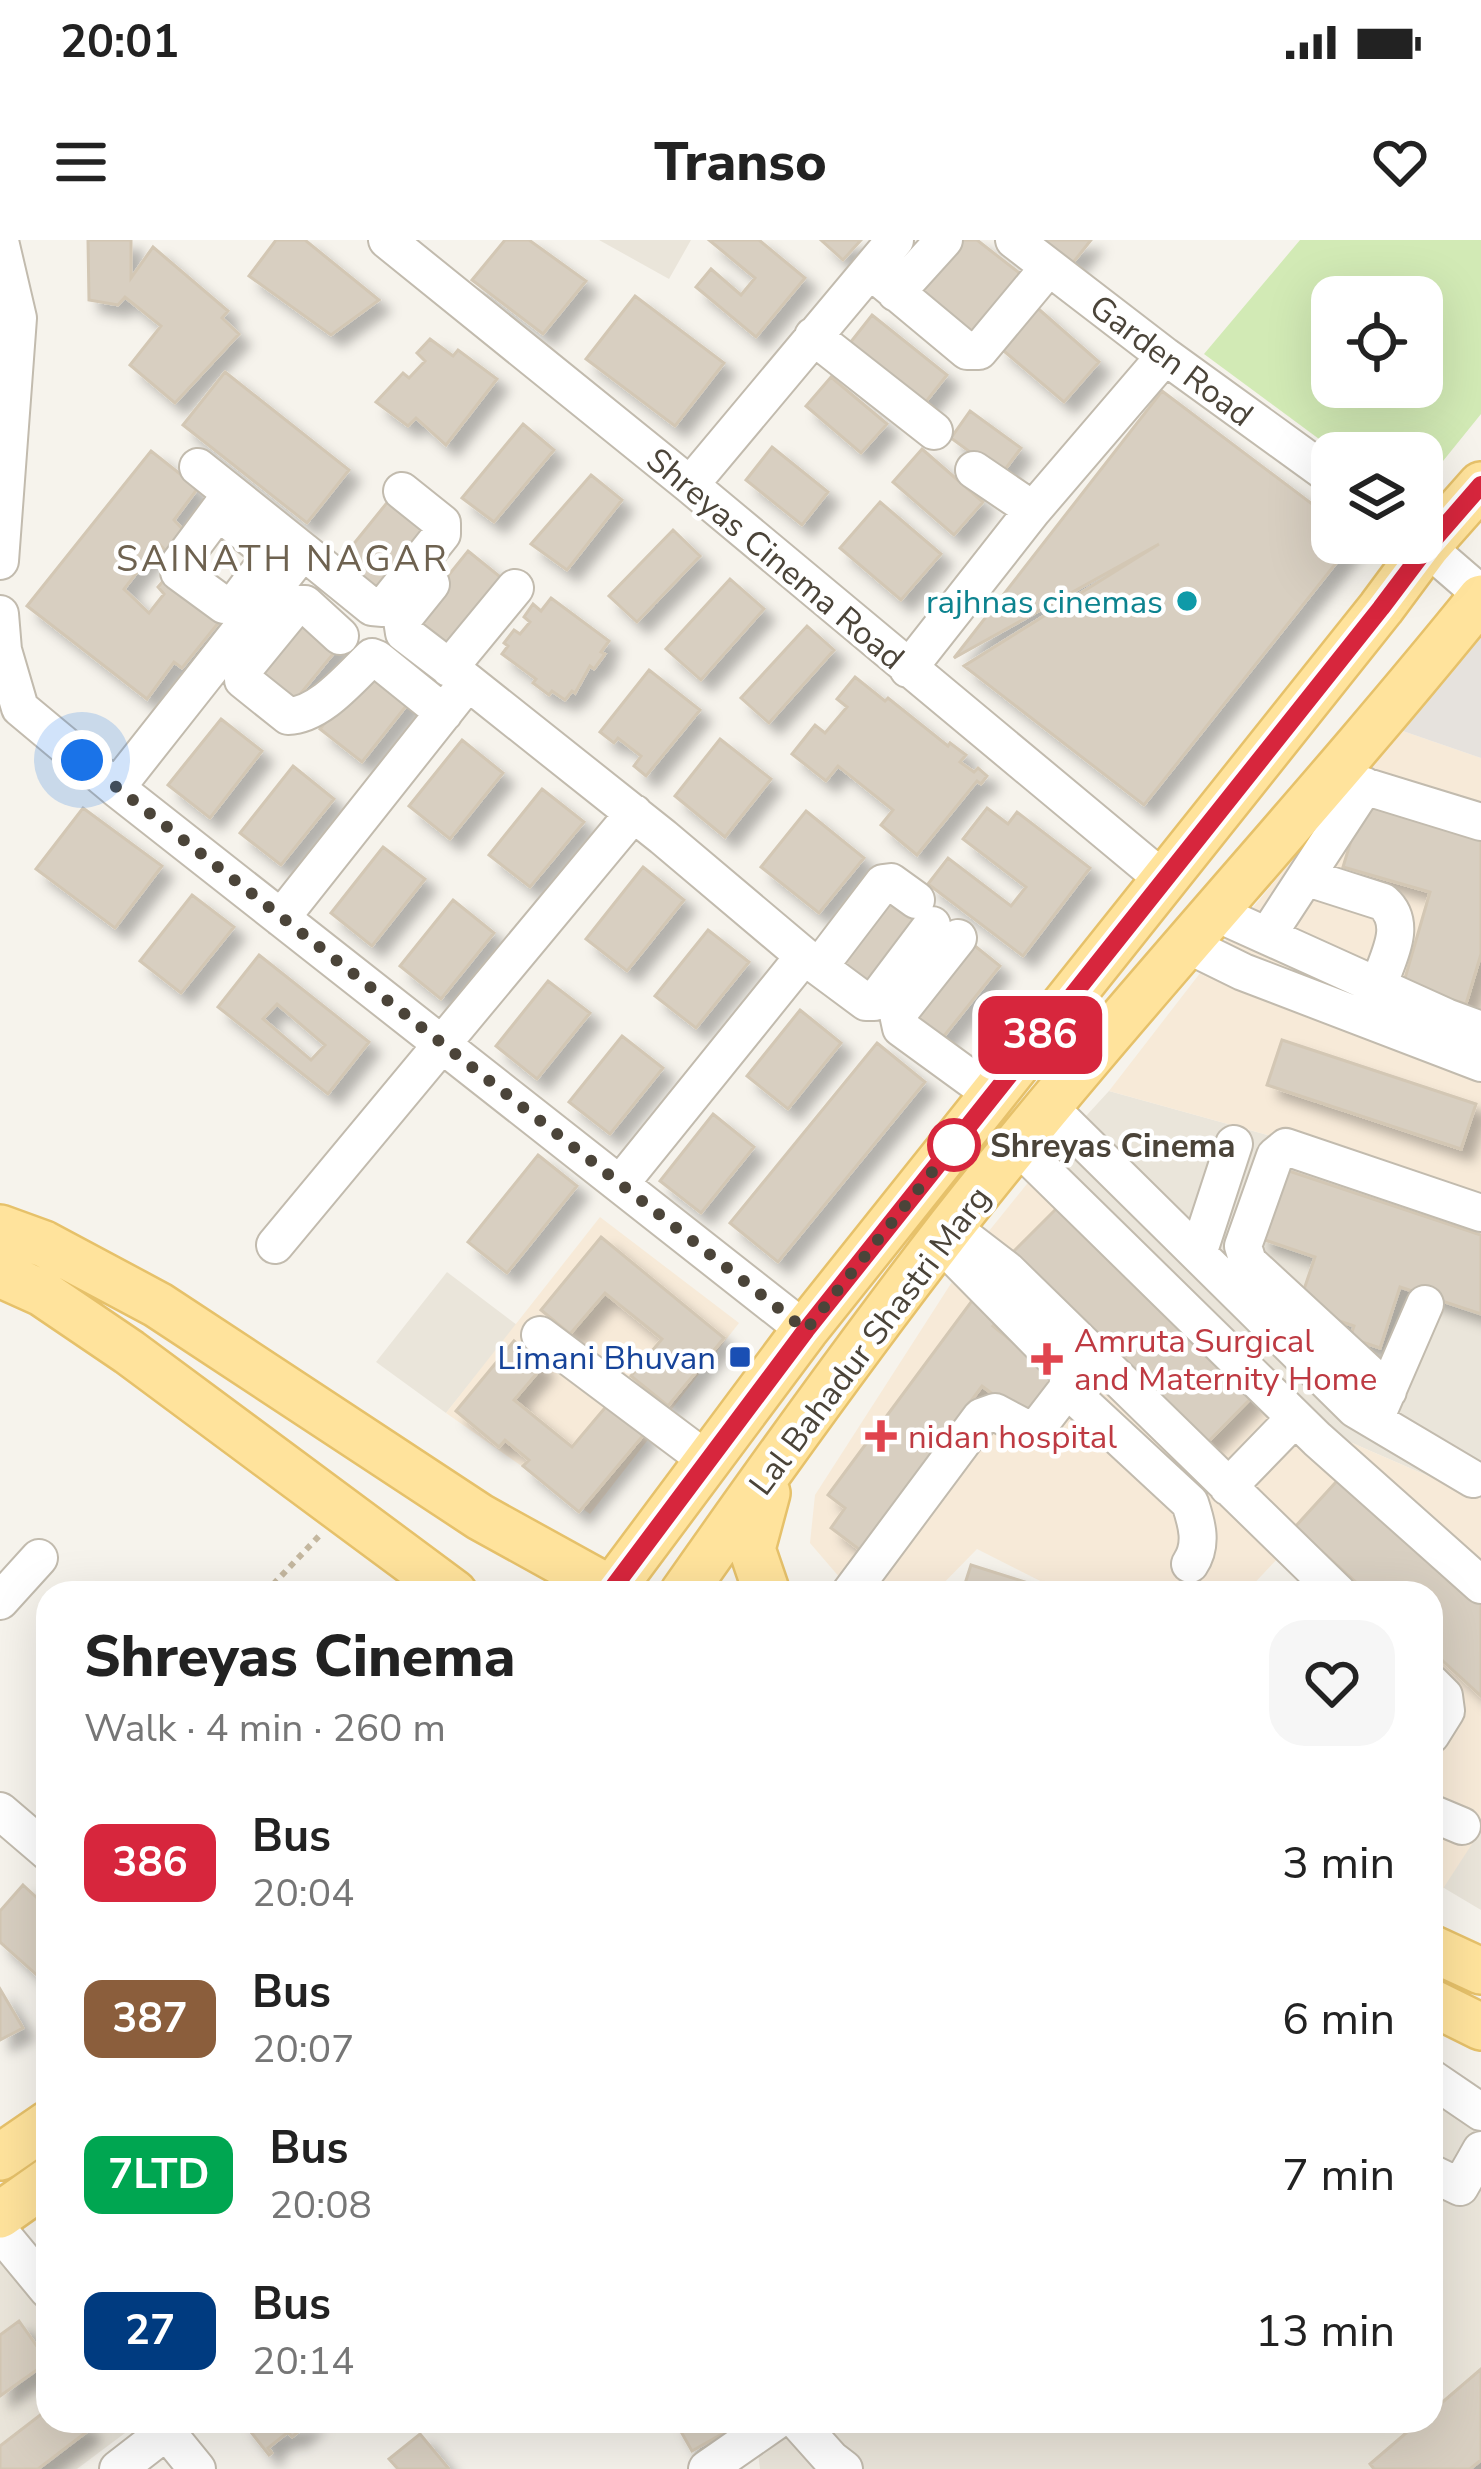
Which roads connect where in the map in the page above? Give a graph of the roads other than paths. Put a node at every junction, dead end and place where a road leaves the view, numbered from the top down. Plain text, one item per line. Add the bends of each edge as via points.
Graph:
1 (387, 240) edge
2 (895, 240) edge
3 (944, 240) edge
4 (984, 240) edge
5 (1014, 240) edge
6 (0, 241) edge
7 (1043, 274) junction
8 (884, 282) junction
9 (813, 335) junction
10 (1165, 356) junction
11 (934, 431) dead end
12 (1311, 462) edge
13 (198, 467) dead end
14 (974, 470) dead end
15 (690, 485) junction
16 (1481, 485) edge
17 (402, 491) dead end
18 (1034, 510) junction
19 (1443, 526) edge
20 (461, 547) dead end
21 (303, 550) junction
22 (0, 561) edge
23 (1443, 561) edge
24 (1412, 564) edge
25 (514, 588) dead end
26 (1481, 596) edge
27 (0, 614) edge
28 (340, 636) dead end
29 (908, 668) junction
30 (459, 675) junction
31 (443, 713) junction
32 (1349, 782) junction
33 (116, 788) junction
34 (634, 813) junction
35 (1481, 822) edge
36 (1308, 878) junction
37 (1163, 879) junction
38 (281, 918) junction
39 (935, 921) junction
40 (1200, 928) junction
41 (1267, 936) junction
42 (811, 962) junction
43 (1378, 987) junction
44 (1480, 1036) edge
45 (442, 1044) junction
46 (993, 1095) junction
47 (1049, 1107) junction
48 (1234, 1144) dead end
49 (1018, 1146) junction
50 (620, 1184) junction
51 (1481, 1213) edge
52 (0, 1228) edge
53 (946, 1234) junction
54 (275, 1245) dead end
55 (1198, 1254) junction
56 (0, 1274) edge
57 (1425, 1304) dead end
58 (158, 1305) junction
59 (806, 1330) junction
60 (540, 1335) dead end
61 (129, 1352) junction
62 (1067, 1389) junction
63 (1382, 1405) junction
64 (1295, 1418) junction
65 (708, 1460) junction
66 (776, 1461) junction
67 (1473, 1479) dead end
68 (1228, 1487) junction
69 (39, 1558) dead end
70 (1190, 1564) dead end
71 (438, 1581) edge
72 (595, 1581) edge
73 (623, 1581) edge
74 (691, 1581) edge
75 (763, 1581) edge
76 (859, 1581) edge
77 (1326, 1581) edge
78 (1481, 1586) edge
79 (0, 1601) edge
80 (0, 1811) edge
81 (36, 1832) edge
82 (1464, 1956) edge
83 (1443, 1991) edge
84 (1443, 2008) edge
85 (1481, 2027) edge
86 (1443, 2091) edge
87 (1481, 2112) edge
88 (36, 2132) edge
89 (1481, 2150) edge
90 (0, 2157) edge
91 (1443, 2179) edge
92 (36, 2190) edge
93 (0, 2215) edge
94 (0, 2232) edge
95 (36, 2276) edge
96 (156, 2433) edge
97 (169, 2433) edge
98 (759, 2433) edge
99 (808, 2433) edge
100 (118, 2469) edge
101 (197, 2469) edge
102 (707, 2469) edge
103 (844, 2469) edge

1 - 15 street, Shreyas Cinema Road
2 - 8 street
3 - 8 street
4 - 7 street
5 - 7 street, Garden Road
6 - 22 street via 18,318
7 - 8 street via 979,351 967,351
7 - 10 street, Garden Road
8 - 9 street
9 - 11 street
9 - 15 street
10 - 12 street, Garden Road
10 - 18 street
13 - 21 street via 225,503
14 - 18 street
15 - 29 street, Shreyas Cinema Road
16 - 19 main road, Lal Bahadur Shastri Marg
17 - 21 street via 442,523 442,534 382,608
18 - 29 street
20 - 30 street via 402,620 404,633
21 - 33 street
23 - 26 street
24 - 37 main road, Lal Bahadur Shastri Marg
25 - 30 street
26 - 32 main road, Lal Bahadur Shastri Marg
27 - 33 street via 20,708
28 - 31 street via 297,604 243,680 288,716 302,716 372,657
29 - 37 street, Shreyas Cinema Road
30 - 31 street
30 - 34 street
31 - 38 street
32 - 35 street
32 - 36 street
32 - 40 main road, Lal Bahadur Shastri Marg
33 - 38 street
34 - 42 street
34 - 45 street
36 - 41 street
36 - 43 street via 1392,910 1398,926
37 - 46 main road, Lal Bahadur Shastri Marg
38 - 45 street
39 - 42 street via 883,883
39 - 42 street via 874,1002
39 - 46 street via 898,1014 901,1028
40 - 41 street
40 - 44 street via 1243,972
40 - 47 main road, Lal Bahadur Shastri Marg
41 - 43 street
42 - 50 street
43 - 44 street
45 - 50 street
45 - 54 street
46 - 59 main road, Lal Bahadur Shastri Marg
47 - 49 main road, Lal Bahadur Shastri Marg
47 - 55 street
48 - 55 street
49 - 53 main road, Lal Bahadur Shastri Marg
49 - 64 street
50 - 59 street
51 - 63 street via 1286,1147 1275,1156 1244,1246 1248,1262
52 - 58 main road
53 - 62 street via 1070,1373
53 - 66 main road, Lal Bahadur Shastri Marg
53 - 68 street via 1007,1270
55 - 63 street via 1355,1408
56 - 61 main road
57 - 63 street
58 - 61 main road
58 - 72 main road via 480,1516
59 - 65 main road, Lal Bahadur Shastri Marg
60 - 65 street
61 - 71 main road
62 - 70 street via 1190,1503 1198,1552
62 - 76 street via 1037,1428 995,1412 981,1417
63 - 67 street
64 - 68 street
64 - 78 street
65 - 73 main road, Lal Bahadur Shastri Marg
66 - 74 main road, Lal Bahadur Shastri Marg
66 - 75 main road via 752,1549
68 - 77 street
69 - 79 street
80 - 81 street
82 - 83 street
84 - 85 main road
86 - 87 street
88 - 90 main road
89 - 91 street via 1460,2188
92 - 93 main road
94 - 95 street
96 - 100 street
97 - 101 street
98 - 102 street
99 - 103 street

